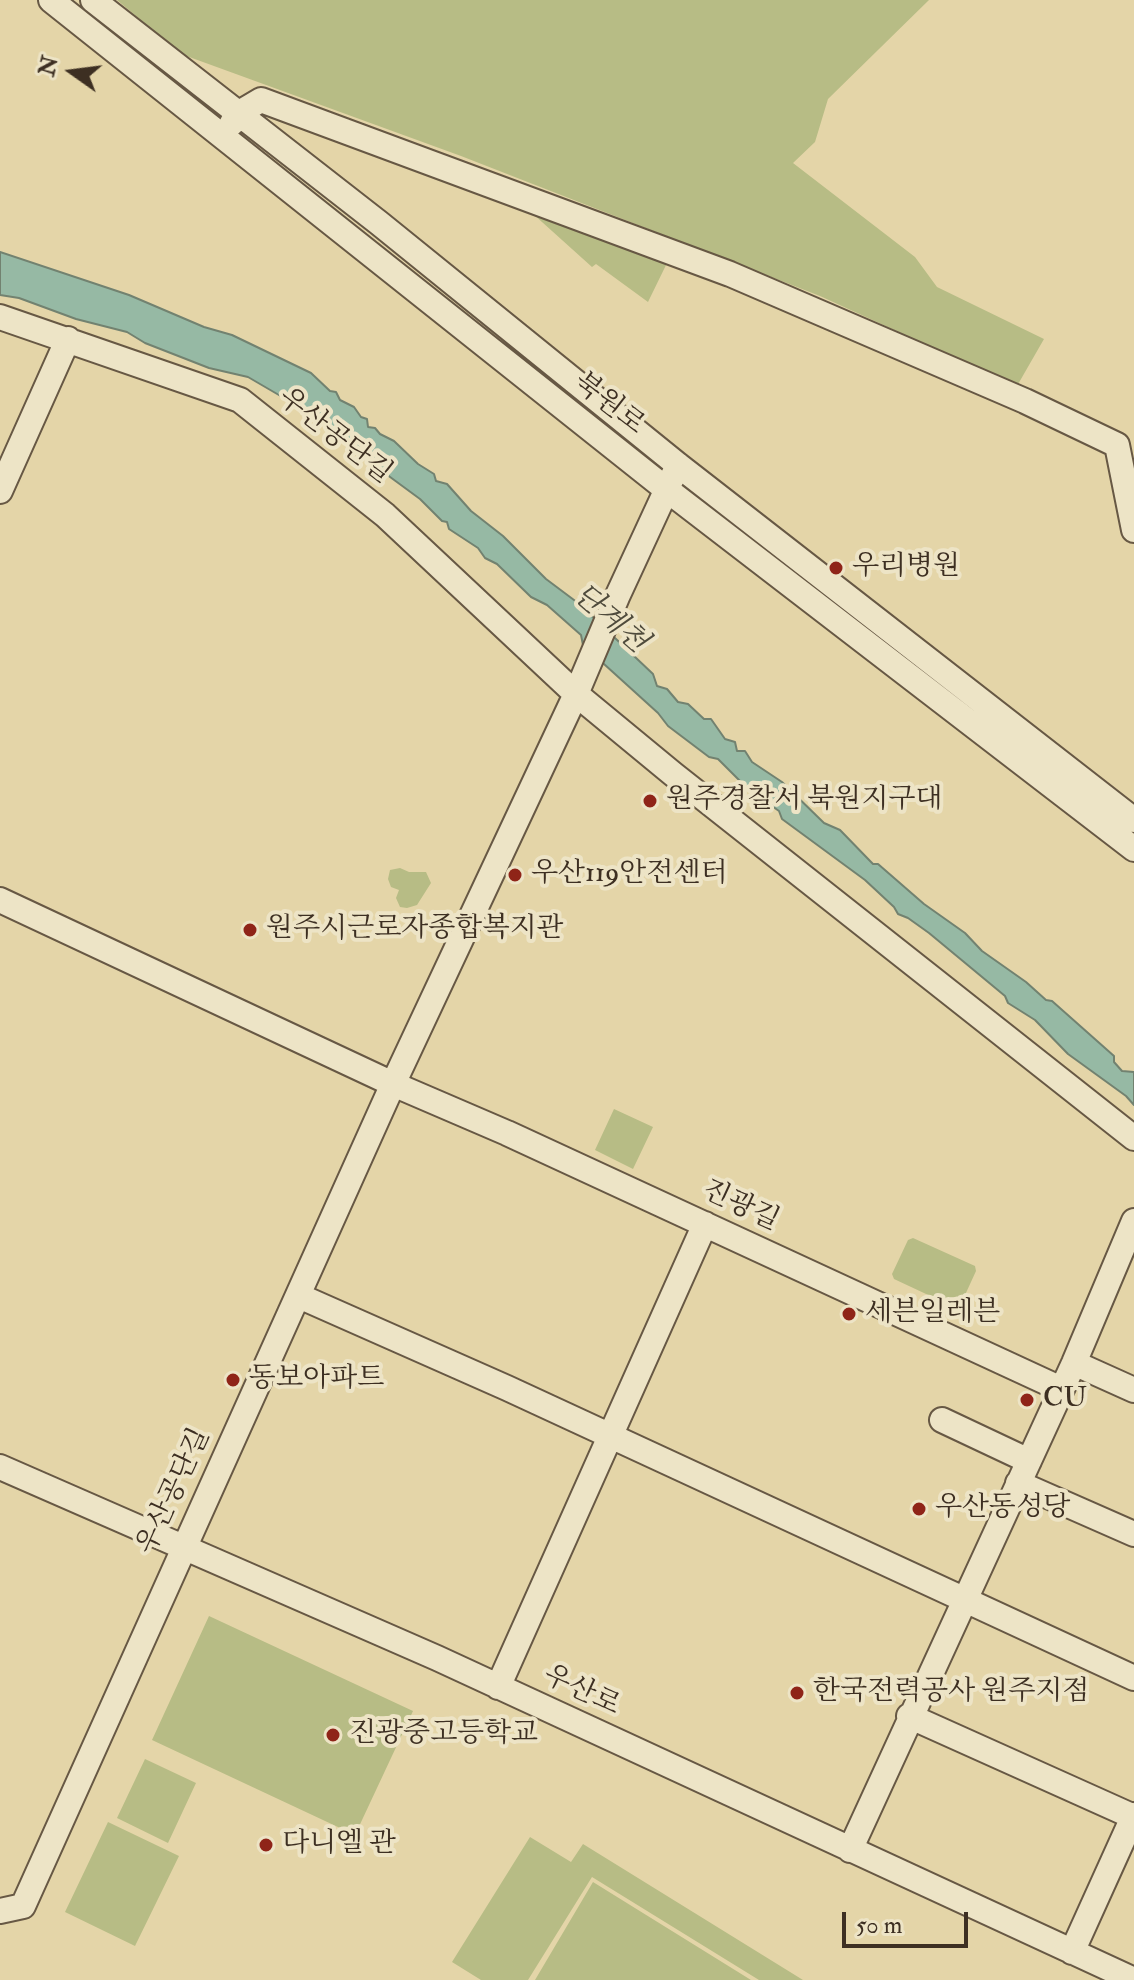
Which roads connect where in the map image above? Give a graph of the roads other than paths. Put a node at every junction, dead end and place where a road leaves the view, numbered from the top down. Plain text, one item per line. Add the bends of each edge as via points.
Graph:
1 (51, 0) edge
2 (93, 0) edge
3 (239, 113) junction
4 (220, 137) junction
5 (0, 317) edge
6 (68, 339) junction
7 (1125, 449) edge
8 (678, 465) junction
9 (666, 489) junction
10 (0, 491) edge
11 (1134, 530) edge
12 (581, 683) junction
13 (1134, 820) edge
14 (1134, 849) edge
15 (0, 900) edge
16 (393, 1084) junction
17 (1134, 1138) edge
18 (1134, 1221) edge
19 (705, 1224) junction
20 (299, 1296) junction
21 (1074, 1363) junction
22 (1061, 1389) junction
23 (1134, 1390) edge
24 (942, 1420) dead end
25 (610, 1437) junction
26 (1029, 1461) junction
27 (0, 1467) edge
28 (1018, 1483) junction
29 (1134, 1534) edge
30 (183, 1545) junction
31 (964, 1601) junction
32 (1134, 1678) edge
33 (498, 1687) junction
34 (909, 1716) junction
35 (1134, 1816) edge
36 (850, 1850) junction
37 (0, 1911) edge
38 (1072, 1952) junction
39 (1134, 1980) edge

1 - 4 street, 북원로
2 - 3 street, 북원로
3 - 4 street
3 - 7 street via 261,100 730,274
3 - 8 street, 북원로
4 - 9 street, 북원로
5 - 6 street, 우산공단길
6 - 10 street
6 - 12 street, 우산공단길 via 240,400 385,515
7 - 11 street
8 - 9 street
8 - 13 street, 북원로
9 - 12 street
9 - 14 street, 북원로
12 - 16 street, 우산공단길
12 - 17 street via 673,774
15 - 16 street
16 - 19 street, 진광길
16 - 20 street, 우산공단길
18 - 21 street
19 - 22 street, 진광길
19 - 25 street
20 - 25 street
20 - 30 street, 우산공단길
21 - 22 street
21 - 23 street
22 - 26 street
24 - 26 street
25 - 31 street
25 - 33 street
26 - 28 street
27 - 30 street, 우산로
28 - 29 street
28 - 31 street
30 - 33 street, 우산로
30 - 37 street, 우산공단길 via 23,1906
31 - 32 street
31 - 34 street
33 - 36 street, 우산로
34 - 35 street
34 - 36 street
35 - 38 street
36 - 38 street, 우산로
38 - 39 street, 우산로

